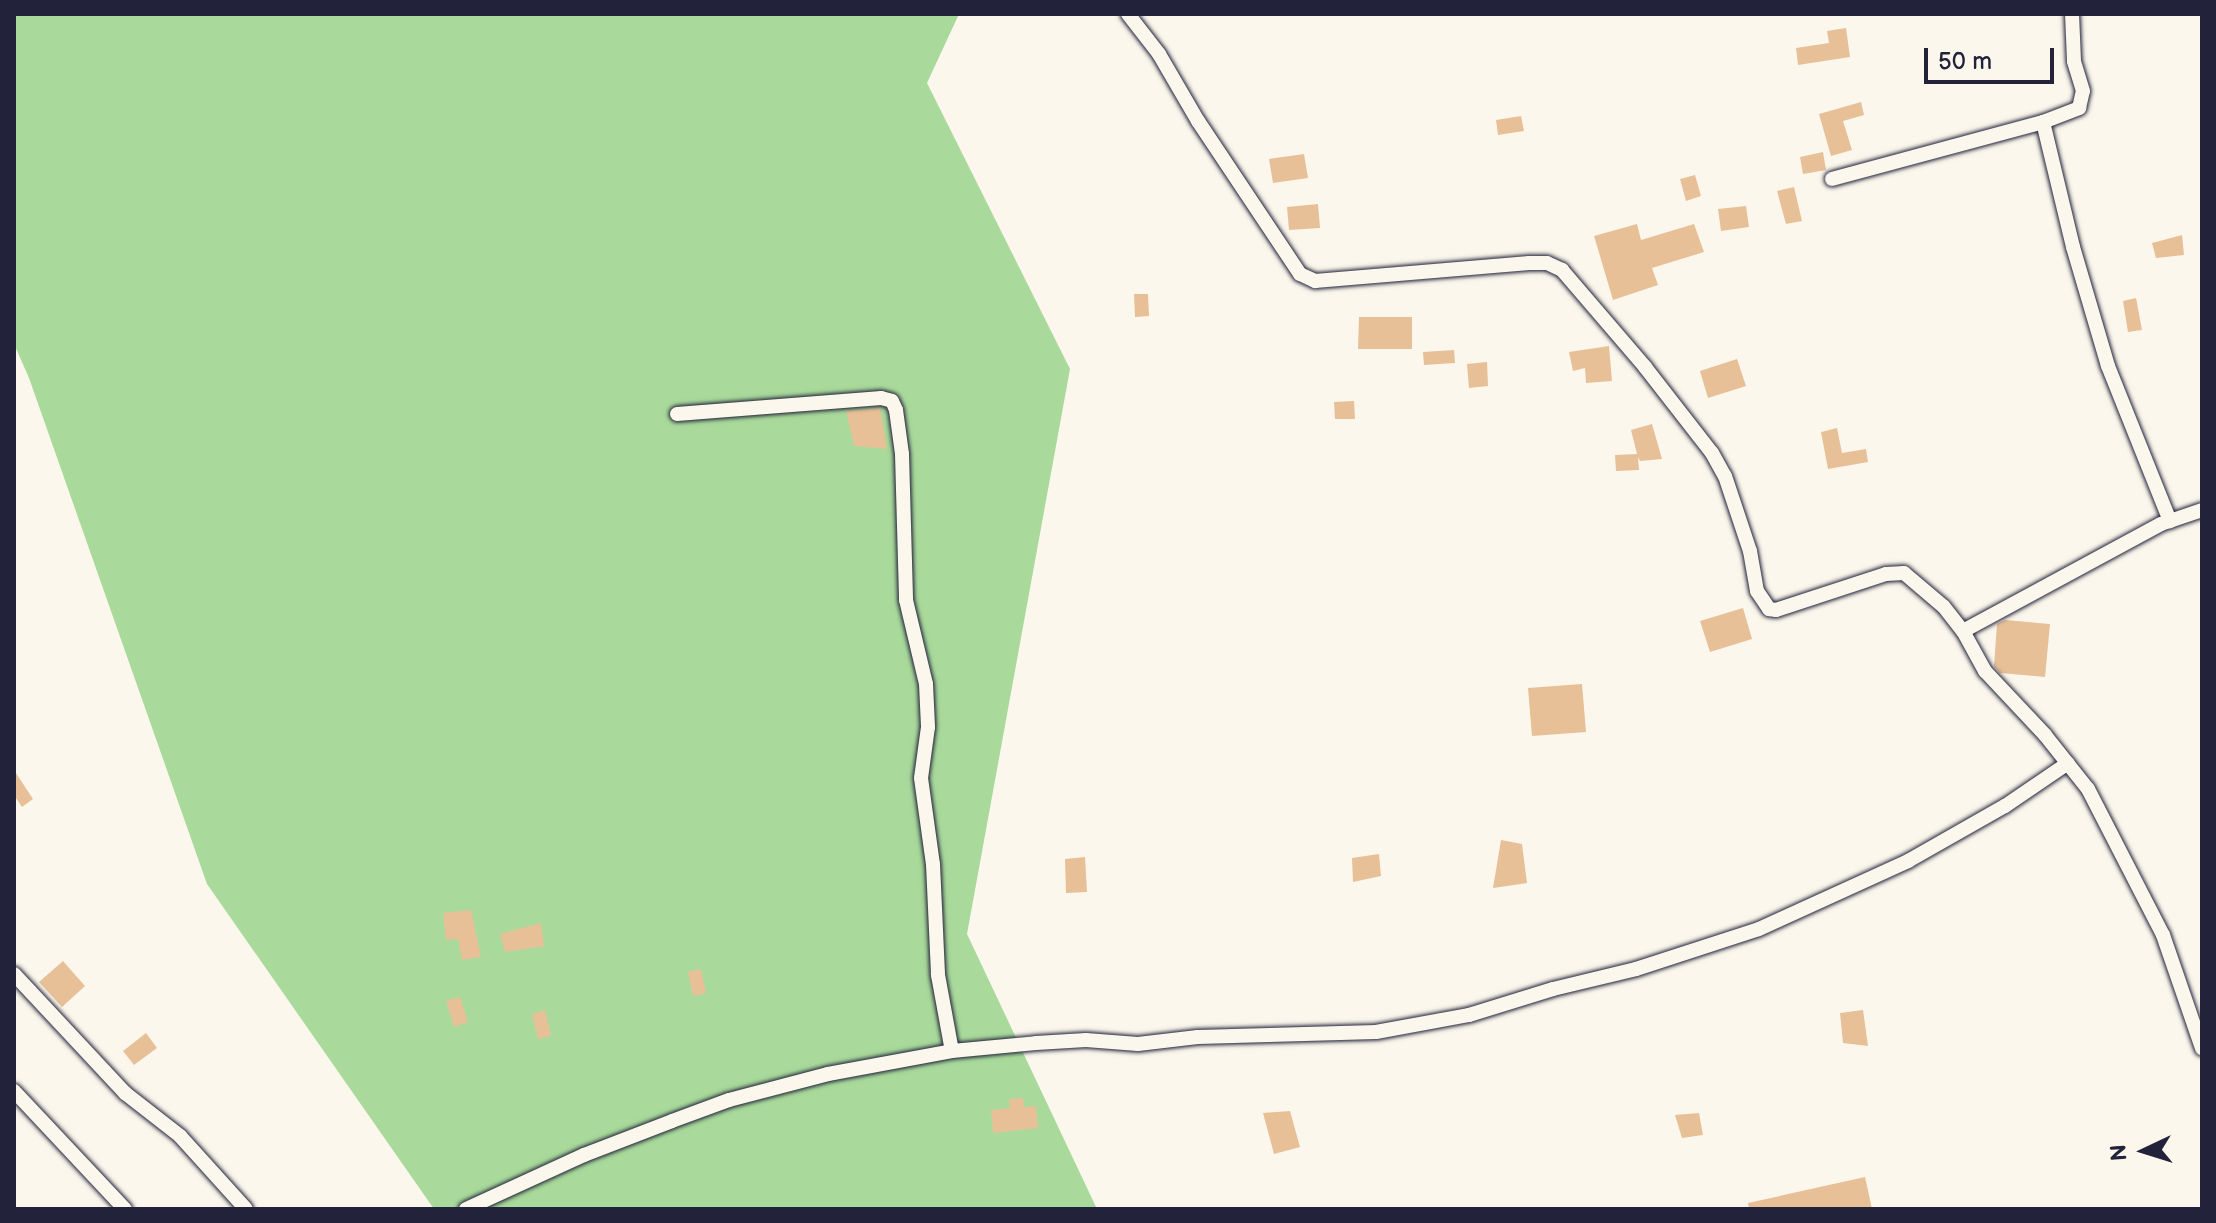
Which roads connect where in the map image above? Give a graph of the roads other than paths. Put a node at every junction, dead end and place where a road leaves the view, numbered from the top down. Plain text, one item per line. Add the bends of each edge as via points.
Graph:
1 (1128, 14) edge
2 (2072, 14) edge
3 (2043, 122) junction
4 (1832, 179) dead end
5 (677, 414) dead end
6 (2202, 510) edge
7 (2170, 521) junction
8 (1963, 631) junction
9 (2068, 763) junction
10 (14, 974) edge
11 (2202, 1048) edge
12 (952, 1051) junction
13 (14, 1091) edge
14 (125, 1209) edge
15 (246, 1209) edge
16 (466, 1209) edge

1 - 8 street via 1300,274 1315,281 1529,263 1556,266 1712,453 1750,551 1757,591 1769,609 1904,573
2 - 3 street via 2074,61 2083,91 2079,108
3 - 4 street
3 - 7 street via 2108,366
5 - 12 street via 881,398 892,401 896,410 906,600 926,684 928,727 921,778 933,864 938,975
6 - 7 street
7 - 8 street
8 - 9 street via 2004,695
9 - 11 street via 2088,789 2163,935
9 - 12 street via 1908,861 1759,929 1469,1015 1376,1032 1118,1045 1086,1040
10 - 15 street via 125,1093 180,1136
12 - 16 street via 828,1074 729,1100 584,1155
13 - 14 street

